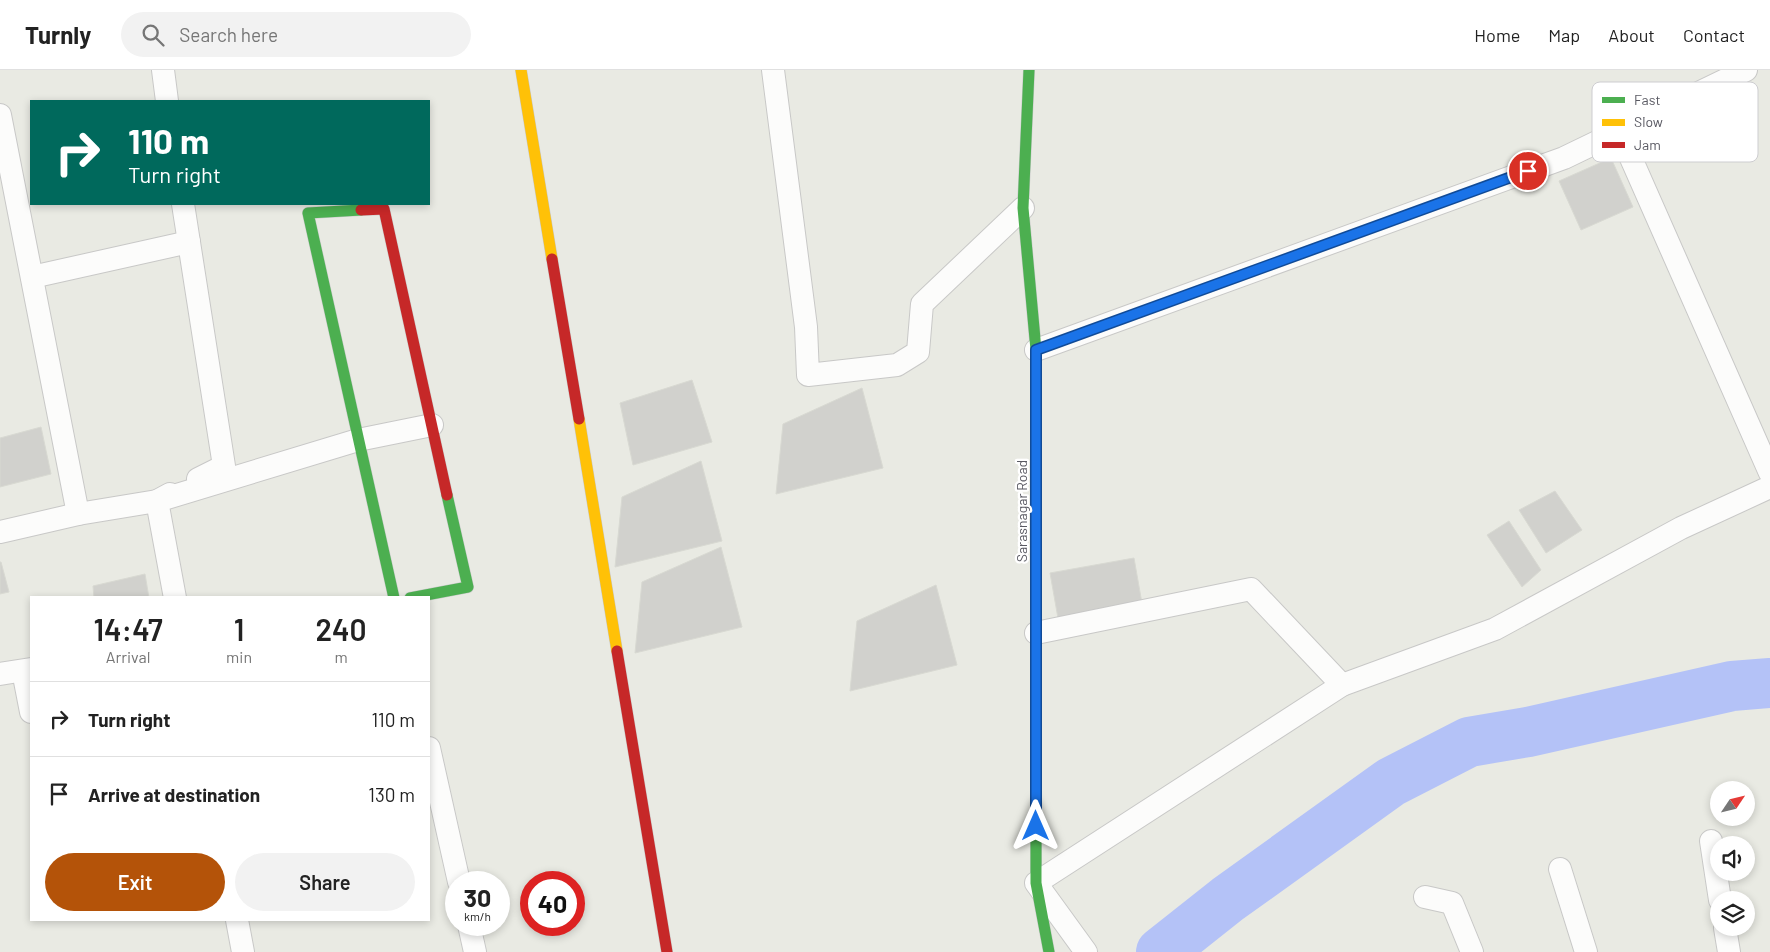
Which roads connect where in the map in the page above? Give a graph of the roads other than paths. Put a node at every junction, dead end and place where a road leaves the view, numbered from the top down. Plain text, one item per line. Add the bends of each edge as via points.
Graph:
1 (162, 70) edge
2 (520, 70) edge
3 (773, 70) edge
4 (1030, 70) edge
5 (1746, 70) edge
6 (1721, 82) edge
7 (167, 100) edge
8 (0, 115) edge
9 (1592, 144) edge
10 (1633, 162) edge
11 (183, 205) edge
12 (1023, 208) junction
13 (189, 242) junction
14 (32, 277) junction
15 (1036, 350) junction
16 (432, 425) junction
17 (358, 440) junction
18 (1770, 473) edge
19 (1770, 487) edge
20 (157, 501) junction
21 (78, 514) junction
22 (0, 532) edge
23 (175, 596) edge
24 (394, 596) edge
25 (421, 596) edge
26 (1036, 633) junction
27 (27, 670) edge
28 (0, 674) edge
29 (1342, 685) junction
30 (30, 702) edge
31 (430, 752) edge
32 (1560, 870) dead end
33 (457, 871) edge
34 (1036, 883) junction
35 (1425, 897) dead end
36 (237, 921) edge
37 (471, 936) edge
38 (1726, 936) edge
39 (243, 952) edge
40 (475, 952) edge
41 (667, 952) edge
42 (1049, 952) edge
43 (1086, 952) edge
44 (1472, 952) edge
45 (1586, 952) edge
46 (1729, 952) edge

1 - 7 street
2 - 41 street
3 - 12 street via 806,327 808,375 897,365 918,352 922,304
4 - 12 street, Sarasnagar Road
5 - 6 street
8 - 14 street
9 - 15 street via 1564,158
10 - 18 street
11 - 13 street
12 - 15 street, Sarasnagar Road
13 - 14 street
13 - 20 street via 224,466
14 - 21 street
15 - 26 street, Sarasnagar Road
16 - 17 street
16 - 17 street via 384,209 308,213
16 - 25 street via 468,587
17 - 20 street
17 - 24 street
19 - 29 street via 1681,528 1496,629
20 - 21 street
20 - 23 street
21 - 22 street
26 - 29 street via 1251,589
26 - 34 street, Sarasnagar Road
27 - 28 street
27 - 30 street
29 - 34 street
31 - 33 street
32 - 45 street
34 - 42 street, Sarasnagar Road
34 - 43 street
35 - 44 street via 1452,904
36 - 39 street
37 - 40 street
38 - 46 street

